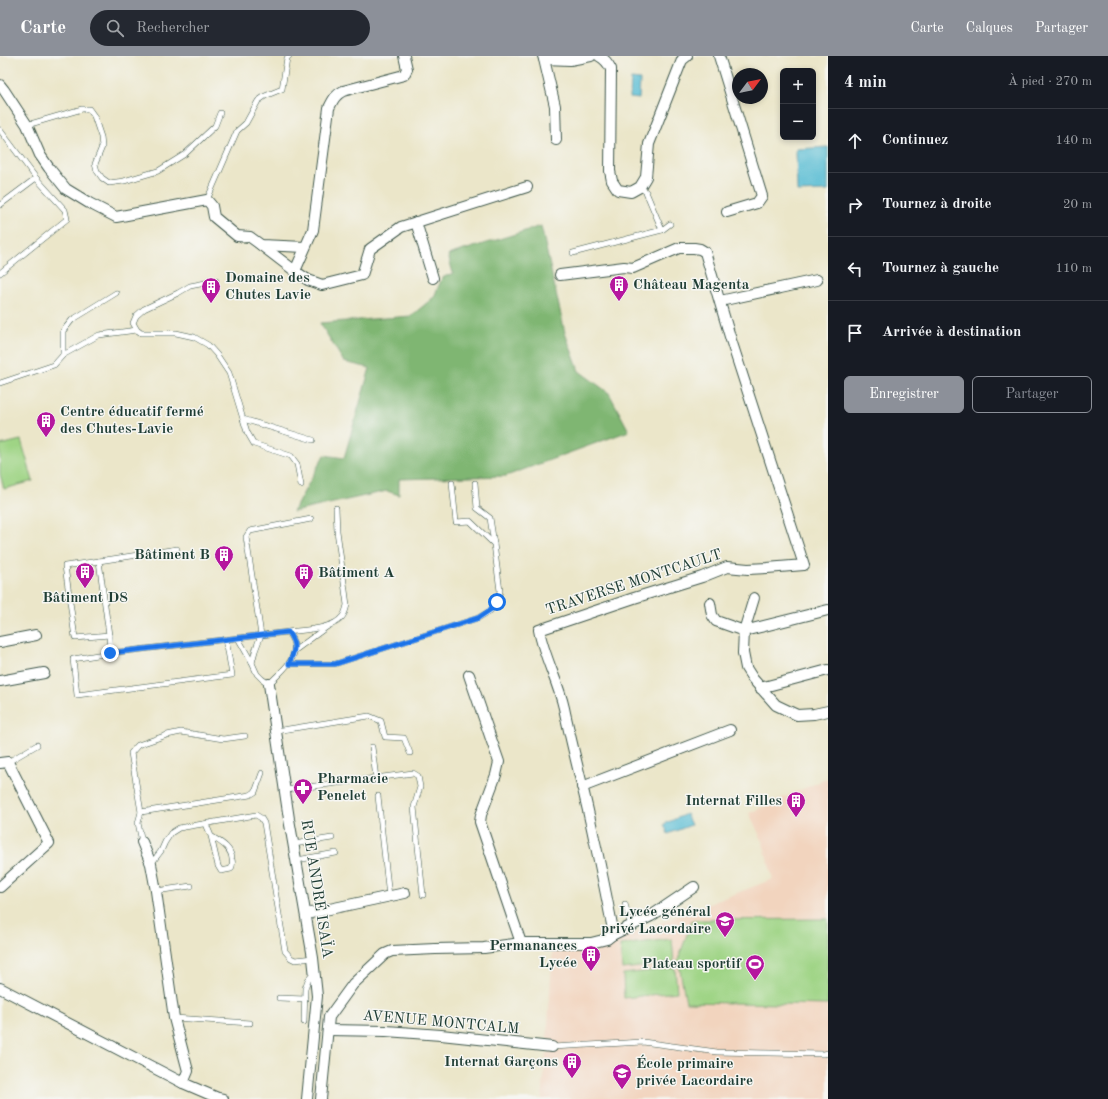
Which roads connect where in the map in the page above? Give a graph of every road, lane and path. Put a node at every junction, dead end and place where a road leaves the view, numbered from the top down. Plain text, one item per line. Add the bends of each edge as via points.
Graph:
1 (289, 56) edge
2 (404, 56) edge
3 (591, 56) edge
4 (599, 56) edge
5 (687, 56) edge
6 (719, 56) edge
7 (544, 57) edge
8 (0, 85) edge
9 (220, 113) dead end
10 (27, 125) junction
11 (0, 130) edge
12 (556, 140) dead end
13 (36, 178) junction
14 (527, 187) dead end
15 (640, 187) junction
16 (210, 203) junction
17 (0, 205) edge
18 (727, 212) dead end
19 (416, 222) junction
20 (670, 224) dead end
21 (662, 230) junction
22 (261, 245) junction
23 (304, 248) junction
24 (573, 253) dead end
25 (295, 271) junction
26 (0, 273) edge
27 (560, 275) dead end
28 (433, 278) dead end
29 (817, 280) dead end
30 (216, 281) dead end
31 (116, 293) dead end
32 (720, 301) junction
33 (136, 330) junction
34 (63, 355) junction
35 (0, 383) edge
36 (243, 419) junction
37 (313, 440) dead end
38 (475, 482) dead end
39 (452, 484) dead end
40 (301, 485) dead end
41 (336, 508) dead end
42 (311, 519) dead end
43 (494, 544) junction
44 (177, 549) dead end
45 (99, 561) junction
46 (754, 598) dead end
47 (710, 603) dead end
48 (828, 610) edge
49 (329, 626) junction
50 (744, 631) junction
51 (288, 632) junction
52 (36, 635) dead end
53 (109, 635) junction
54 (261, 635) junction
55 (238, 638) junction
56 (226, 639) junction
57 (0, 642) edge
58 (294, 651) junction
59 (110, 653) junction
60 (252, 663) junction
61 (289, 664) junction
62 (828, 670) edge
63 (44, 673) dead end
64 (469, 675) dead end
65 (0, 681) edge
66 (269, 684) junction
67 (760, 688) junction
68 (828, 711) edge
69 (730, 730) dead end
70 (276, 731) junction
71 (245, 736) dead end
72 (37, 745) dead end
73 (372, 747) dead end
74 (410, 753) dead end
75 (4, 763) edge
76 (262, 773) dead end
77 (376, 778) junction
78 (582, 786) junction
79 (285, 790) junction
80 (378, 796) dead end
81 (141, 812) junction
82 (206, 824) junction
83 (211, 836) junction
84 (332, 838) dead end
85 (142, 842) joint
86 (294, 844) junction
87 (336, 853) dead end
88 (296, 860) junction
89 (151, 864) junction
90 (191, 886) dead end
91 (694, 887) dead end
92 (0, 888) edge
93 (156, 891) junction
94 (405, 893) dead end
95 (389, 896) junction
96 (423, 896) dead end
97 (625, 904) dead end
98 (306, 914) junction
99 (631, 926) junction
100 (612, 935) junction
101 (522, 943) junction
102 (313, 958) junction
103 (314, 972) junction
104 (0, 988) edge
105 (279, 998) dead end
106 (305, 1000) junction
107 (174, 1018) junction
108 (304, 1022) dead end
109 (250, 1023) dead end
110 (328, 1030) junction
111 (552, 1047) joint
112 (828, 1053) edge
113 (183, 1083) junction
114 (223, 1099) edge
115 (307, 1099) edge
116 (322, 1099) edge

1 - 16 lane via 286,58 282,89 258,101 246,123 237,131
2 - 23 street via 407,69 404,75 343,91 336,95 332,102 329,108 313,230
3 - 7 street via 570,60
4 - 15 street via 604,58 611,69 612,181 618,190 631,192
5 - 15 street via 682,60 649,144 646,177
6 - 18 street via 762,196 757,203
7 - 12 street via 555,106
8 - 10 street
9 - 10 lane via 215,126 185,154 158,171 109,183 102,178 95,164 102,147 101,137 89,109
10 - 16 street via 40,155 66,189 116,217
11 - 13 lane
13 - 17 lane
13 - 26 lane via 65,210 67,219
14 - 19 street
15 - 21 lane via 646,192
16 - 22 street via 214,217 237,236 250,237
19 - 25 street via 401,227 370,249 362,275 322,285 308,280
19 - 28 street
20 - 21 lane
21 - 24 lane
22 - 23 street
22 - 25 street
23 - 25 street
27 - 32 street, TRAVERSE MONTCAULT via 633,268 680,248 694,248 705,252
29 - 32 street
30 - 33 lane via 190,286 144,309 133,323
31 - 34 lane via 72,320 63,331
32 - 78 street, TRAVERSE MONTCAULT via 804,565 748,569 728,567 539,630 564,707
33 - 34 lane via 98,335
33 - 36 lane via 176,333 194,337 208,345 229,373
34 - 35 lane via 54,364
36 - 37 lane
36 - 40 lane via 254,444 291,456 297,464
38 - 43 lane via 477,508 490,518
39 - 43 lane via 456,522 470,521
41 - 49 lane via 347,605 343,616
42 - 54 lane via 250,531 246,537
43 - 61 lane via 500,591 497,602 478,618 335,664
44 - 45 lane
45 - 53 lane
45 - 53 lane via 65,566 75,638
46 - 50 street
47 - 50 street via 716,621
48 - 50 street
49 - 51 lane
49 - 58 lane
50 - 67 street via 743,653 746,668
51 - 54 lane
51 - 58 lane via 293,639
52 - 57 street
53 - 59 lane
54 - 55 lane
54 - 60 lane
55 - 56 lane
55 - 60 lane
56 - 59 lane
56 - 59 lane via 232,675 77,695 73,659
58 - 61 lane
60 - 66 lane via 256,674
61 - 66 lane
62 - 67 street
63 - 65 street
64 - 101 street via 499,762 480,822
66 - 70 street, RUE ANDRÉ ISAÏA
67 - 68 street via 776,705 797,715
69 - 78 street
70 - 74 lane via 370,716 381,721 385,737 404,738
70 - 79 street, RUE ANDRÉ ISAÏA
71 - 81 lane via 222,739 181,732 138,745 131,753
72 - 75 lane
73 - 77 lane
75 - 92 street via 49,843
76 - 81 lane via 255,792 250,795
77 - 79 lane
77 - 96 lane via 413,773 418,776 420,787 414,807
78 - 100 street, TRAVERSE MONTCAULT
79 - 86 street, RUE ANDRÉ ISAÏA
80 - 95 lane
81 - 85 lane via 138,823
82 - 83 lane
82 - 89 lane via 179,828 171,833
82 - 102 lane via 256,815 261,818 264,823 285,951 295,960
83 - 83 lane via 232,854 231,869 221,871
84 - 86 lane
85 - 89 street
86 - 88 street, RUE ANDRÉ ISAÏA
87 - 88 lane
88 - 98 street, RUE ANDRÉ ISAÏA
89 - 93 street
90 - 93 lane
91 - 99 street via 651,916
93 - 107 street
94 - 95 street
95 - 98 street
97 - 99 lane
98 - 102 street, RUE ANDRÉ ISAÏA
99 - 100 street
100 - 101 street via 608,939 591,943
101 - 110 street via 484,948 392,951 385,954 353,984 329,1017
102 - 103 street, RUE ANDRÉ ISAÏA
103 - 106 lane via 305,988
103 - 115 street, RUE ANDRÉ ISAÏA via 317,996
104 - 113 street
105 - 106 lane
106 - 108 lane
107 - 109 lane
107 - 113 street via 188,1071
110 - 111 street, AVENUE MONTCALM via 394,1031
110 - 116 street
111 - 112 lane via 643,1042 717,1052
113 - 114 street

